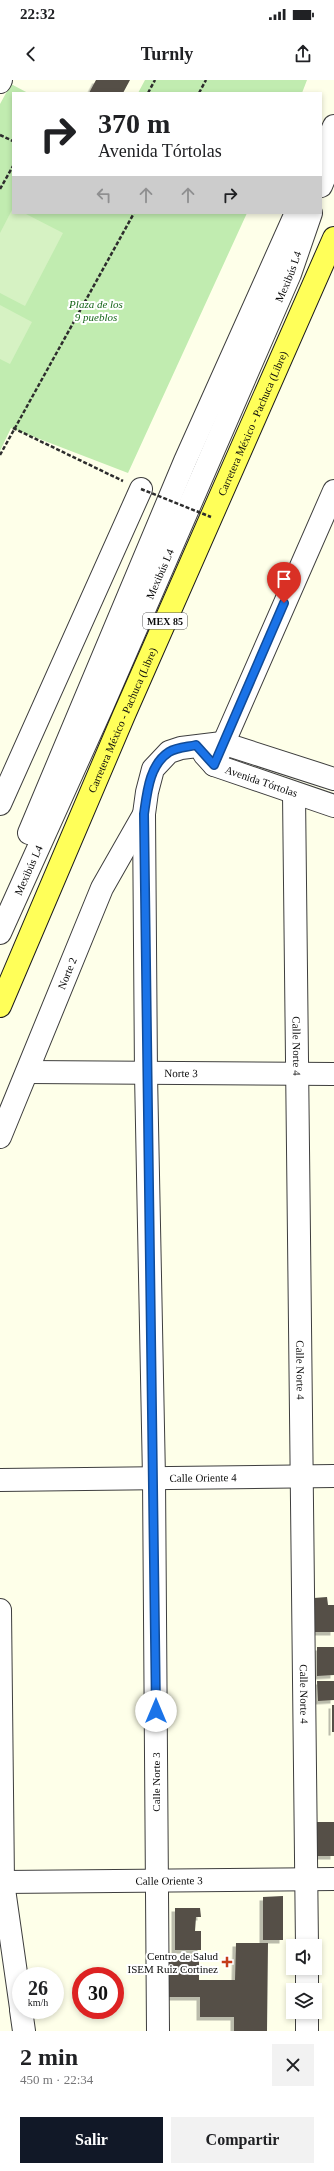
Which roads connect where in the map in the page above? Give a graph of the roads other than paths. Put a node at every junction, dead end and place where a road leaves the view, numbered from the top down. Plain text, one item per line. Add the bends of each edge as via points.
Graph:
1 (334, 126) edge
2 (322, 154) edge
3 (334, 155) edge
4 (322, 184) edge
5 (296, 214) edge
6 (311, 214) edge
7 (334, 238) edge
8 (134, 486) road end
9 (334, 491) edge
10 (222, 743) junction
11 (196, 745) junction
12 (214, 765) junction
13 (334, 779) edge
14 (294, 794) junction
15 (0, 804) edge
16 (334, 806) edge
17 (144, 814) junction
18 (0, 900) edge
19 (0, 933) edge
20 (0, 1006) edge
21 (28, 1072) junction
22 (146, 1074) junction
23 (334, 1074) edge
24 (297, 1076) junction
25 (0, 1137) edge
26 (303, 1476) junction
27 (334, 1476) edge
28 (154, 1478) junction
29 (0, 1480) edge
30 (0, 1610) edge
31 (334, 1879) edge
32 (306, 1880) junction
33 (157, 1881) junction
34 (3, 1882) junction
35 (307, 1939) edge
36 (15, 1967) edge
37 (22, 2019) edge
38 (307, 2019) edge
39 (24, 2031) edge
40 (158, 2031) edge
41 (307, 2031) edge

1 - 2 street
3 - 4 street
5 - 18 street, Mexibús L4 via 185,461
6 - 19 street, Mexibús L4 via 280,296 102,707
7 - 20 main road, Carretera México - Pachuca (Libre) / MEX 85
8 - 15 street
9 - 10 street
10 - 11 street
10 - 12 street
10 - 13 street
11 - 12 street, Avenida Tórtolas
11 - 17 street, Calle Norte 3 via 168,752 153,769
12 - 14 street, Avenida Tórtolas
14 - 16 street, Avenida Tórtolas
14 - 24 street, Calle Norte 4
17 - 21 street, Norte 2 via 102,888
17 - 22 street, Calle Norte 3
21 - 22 street, Norte 3
21 - 25 street, Norte 2
22 - 24 street, Norte 3
22 - 28 street, Calle Norte 3
23 - 24 street, Norte 3
24 - 26 street, Calle Norte 4
26 - 27 street, Calle Oriente 4
26 - 28 street, Calle Oriente 4
26 - 32 street, Calle Norte 4
28 - 29 street, Calle Oriente 4
28 - 33 street, Calle Norte 3
30 - 34 street
31 - 32 street, Calle Oriente 3
32 - 33 street, Calle Oriente 3
32 - 35 street, Calle Norte 4
33 - 34 street, Calle Oriente 3
33 - 40 street, Calle Norte 3
34 - 36 street
37 - 39 street
38 - 41 street

